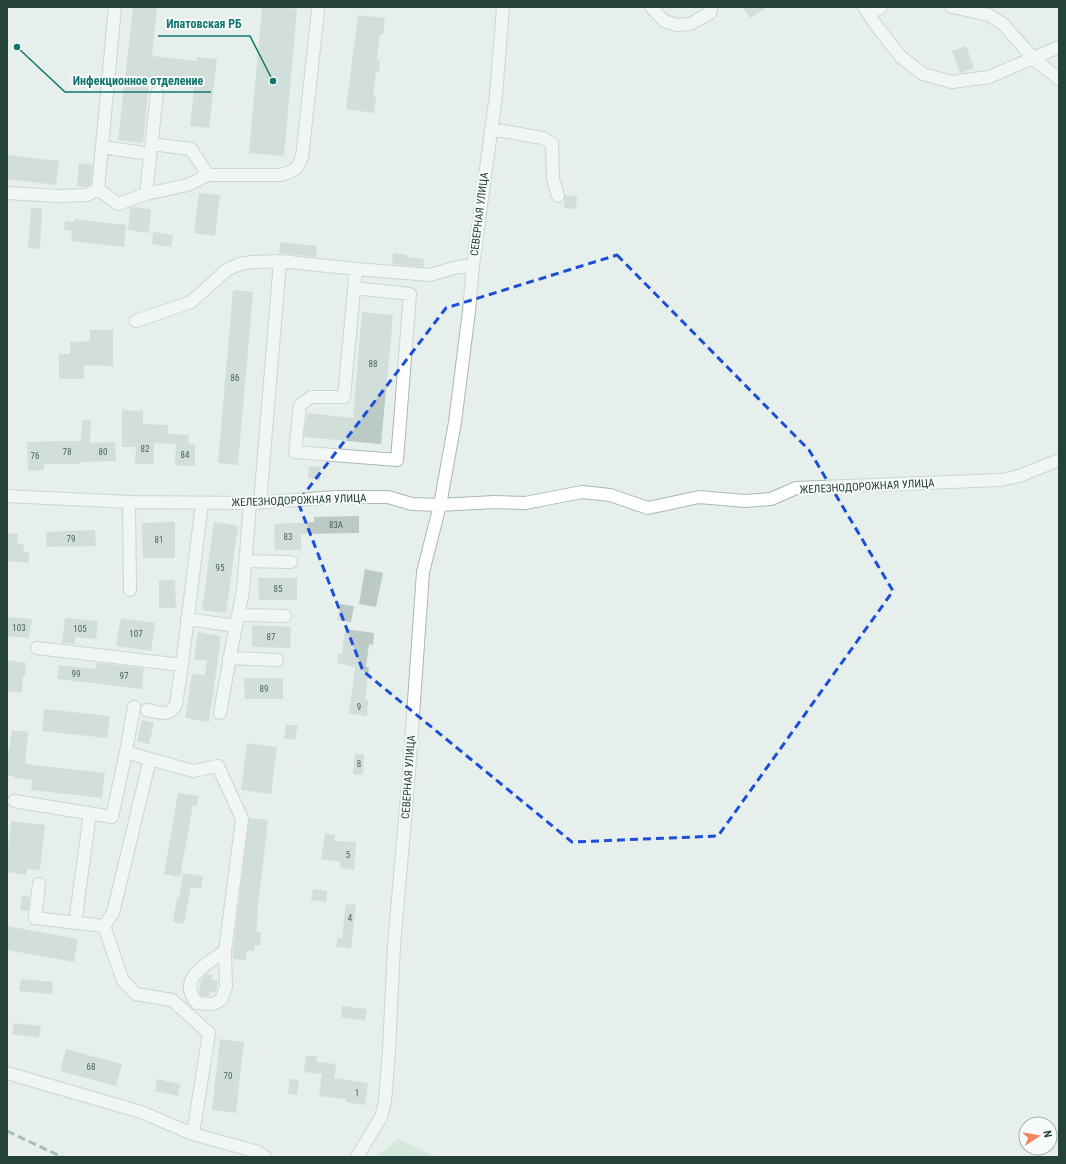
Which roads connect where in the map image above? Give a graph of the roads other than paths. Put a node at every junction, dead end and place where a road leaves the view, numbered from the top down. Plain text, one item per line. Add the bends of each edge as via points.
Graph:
1 (115, 7) edge
2 (504, 7) edge
3 (651, 7) edge
4 (711, 7) edge
5 (880, 7) edge
6 (952, 7) edge
7 (867, 10) edge
8 (318, 11) dead end
9 (1059, 47) edge
10 (1034, 59) junction
11 (1059, 79) edge
12 (157, 93) dead end
13 (491, 129) junction
14 (102, 147) junction
15 (151, 149) junction
16 (208, 175) junction
17 (98, 189) junction
18 (7, 193) edge
19 (146, 194) junction
20 (558, 196) dead end
21 (280, 261) junction
22 (473, 265) junction
23 (356, 268) junction
24 (354, 288) junction
25 (136, 321) dead end
26 (1059, 460) edge
27 (7, 496) edge
28 (129, 502) junction
29 (202, 502) junction
30 (255, 503) junction
31 (440, 505) junction
32 (246, 561) junction
33 (291, 562) dead end
34 (130, 590) dead end
35 (285, 616) dead end
36 (187, 619) junction
37 (237, 621) junction
38 (36, 648) dead end
39 (229, 658) junction
40 (277, 660) dead end
41 (182, 665) junction
42 (134, 707) dead end
43 (147, 710) dead end
44 (220, 713) dead end
45 (126, 752) junction
46 (150, 759) junction
47 (14, 801) dead end
48 (90, 813) junction
49 (39, 884) dead end
50 (75, 923) junction
51 (104, 926) junction
52 (225, 951) dead end
53 (7, 1073) edge
54 (193, 1134) junction
55 (265, 1157) edge
56 (358, 1157) edge

1 - 14 street
2 - 13 street, СЕВЕРНАЯ УЛИЦА
3 - 4 street via 664,21 677,25 690,24 710,13
5 - 7 street
6 - 10 street via 989,15 1003,24
7 - 10 street via 901,57 923,74 952,82 989,77
8 - 16 street via 299,166 290,173 280,175
9 - 10 street
10 - 11 street
12 - 15 street
13 - 20 street via 543,138 552,143 553,179
13 - 22 street, СЕВЕРНАЯ УЛИЦА
14 - 15 street
14 - 17 street
15 - 16 street via 191,149
15 - 19 street
16 - 19 street via 188,185
17 - 18 street via 87,196
17 - 19 street via 118,204
21 - 23 street
21 - 25 street via 240,264 228,269 190,302
21 - 30 street
22 - 23 street via 430,275
22 - 31 street, СЕВЕРНАЯ УЛИЦА via 455,422
23 - 24 street
24 - 24 street via 344,397 311,397 300,405 295,452 397,460 410,294
26 - 31 street, ЖЕЛЕЗНОДОРОЖНАЯ УЛИЦА via 1019,476 1001,480 796,488 772,499 746,501 699,497 648,508 610,495 582,492 524,503
27 - 28 street, ЖЕЛЕЗНОДОРОЖНАЯ УЛИЦА
28 - 29 street, ЖЕЛЕЗНОДОРОЖНАЯ УЛИЦА
28 - 34 street
29 - 30 street, ЖЕЛЕЗНОДОРОЖНАЯ УЛИЦА
29 - 36 street
30 - 31 street, ЖЕЛЕЗНОДОРОЖНАЯ УЛИЦА via 336,497 388,498 412,504
30 - 32 street
31 - 56 street, СЕВЕРНАЯ УЛИЦА via 423,572 394,944 390,1050 384,1102 381,1117
32 - 33 street
32 - 37 street via 244,591
35 - 37 street
36 - 37 street
36 - 41 street
37 - 39 street
38 - 41 street
39 - 40 street
39 - 44 street
41 - 43 street via 173,710 168,713
42 - 45 street
45 - 46 street
45 - 48 street via 112,817
46 - 51 street via 113,912
46 - 52 street via 193,771 218,766 242,820
47 - 48 street
48 - 50 street
49 - 50 street via 34,918
50 - 51 street
51 - 54 street via 123,981 136,994 172,1000 209,1033
53 - 54 street via 141,1112
54 - 55 street via 258,1152

